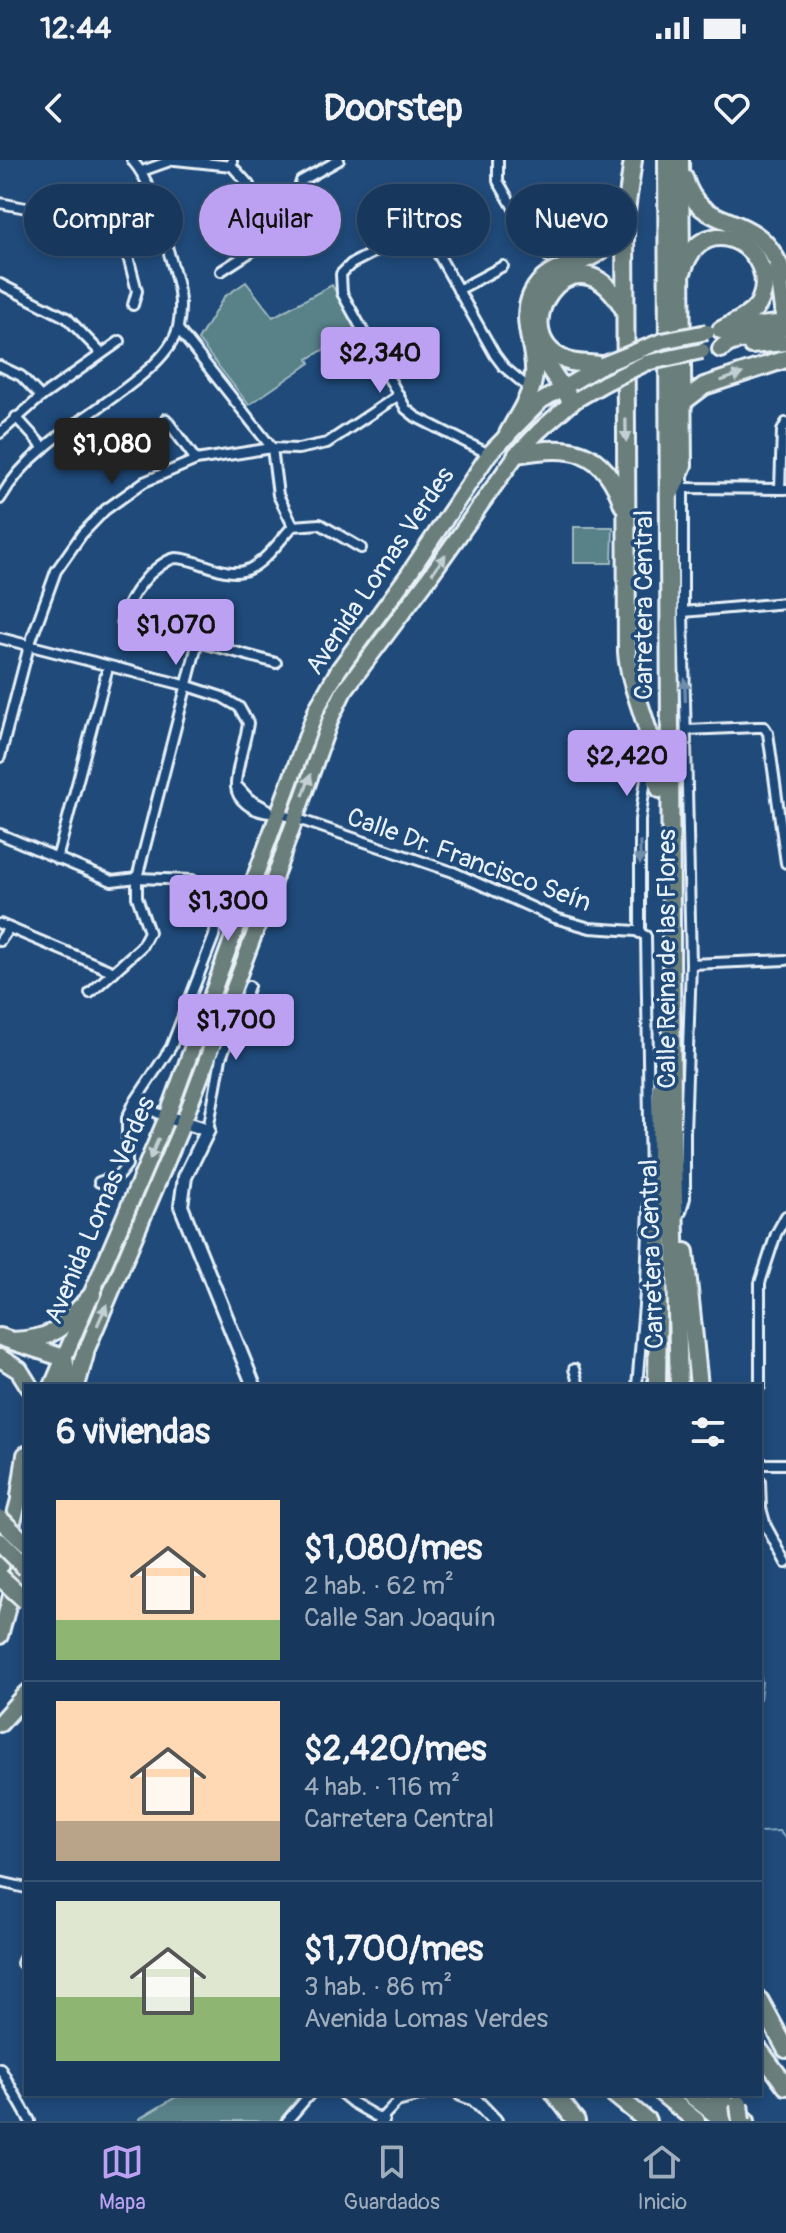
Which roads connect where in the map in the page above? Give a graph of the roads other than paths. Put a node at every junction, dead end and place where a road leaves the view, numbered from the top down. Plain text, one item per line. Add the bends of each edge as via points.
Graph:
1 (132, 160) edge
2 (174, 160) edge
3 (338, 160) edge
4 (498, 160) edge
5 (633, 160) edge
6 (657, 160) edge
7 (232, 163) edge
8 (675, 163) edge
9 (142, 171) junction
10 (147, 184) edge
11 (248, 184) edge
12 (630, 184) edge
13 (0, 203) edge
14 (24, 208) edge
15 (774, 255) junction
16 (128, 256) edge
17 (170, 256) edge
18 (590, 256) edge
19 (625, 256) edge
20 (549, 257) dead end
21 (503, 266) dead end
22 (221, 271) dead end
23 (681, 276) junction
24 (786, 278) edge
25 (0, 284) edge
26 (458, 290) junction
27 (133, 305) dead end
28 (626, 314) junction
29 (786, 322) edge
30 (178, 329) junction
31 (714, 331) junction
32 (529, 340) junction
33 (120, 341) dead end
34 (786, 343) edge
35 (721, 349) junction
36 (101, 353) junction
37 (786, 359) edge
38 (602, 365) junction
39 (0, 366) edge
40 (523, 383) dead end
41 (399, 395) junction
42 (567, 395) junction
43 (41, 397) junction
44 (683, 402) junction
45 (16, 417) junction
46 (166, 419) dead end
47 (786, 423) edge
48 (0, 433) edge
49 (507, 436) junction
50 (44, 448) junction
51 (272, 448) junction
52 (489, 454) junction
53 (517, 454) junction
54 (196, 460) junction
55 (683, 465) junction
56 (684, 488) junction
57 (783, 489) edge
58 (668, 498) junction
59 (0, 499) edge
60 (626, 514) junction
61 (293, 526) junction
62 (361, 548) dead end
63 (786, 603) edge
64 (683, 612) junction
65 (0, 638) edge
66 (198, 641) junction
67 (29, 646) junction
68 (276, 663) dead end
69 (628, 665) junction
70 (108, 667) junction
71 (188, 686) junction
72 (686, 730) junction
73 (0, 757) edge
74 (660, 789) junction
75 (274, 812) junction
76 (295, 818) junction
77 (0, 834) edge
78 (57, 859) junction
79 (786, 863) edge
80 (137, 878) junction
81 (4, 926) edge
82 (643, 935) junction
83 (0, 941) edge
84 (786, 960) edge
85 (691, 964) junction
86 (114, 972) junction
87 (249, 986) dead end
88 (90, 993) dead end
89 (134, 1103) junction
90 (167, 1117) junction
91 (183, 1123) junction
92 (672, 1123) junction
93 (208, 1130) junction
94 (99, 1182) dead end
95 (681, 1212) junction
96 (786, 1216) edge
97 (776, 1234) junction
98 (786, 1240) edge
99 (92, 1295) junction
100 (6, 1339) edge
101 (85, 1354) joint
102 (0, 1358) edge
103 (64, 1358) junction
104 (574, 1369) dead end
105 (28, 1384) edge
106 (53, 1384) edge
107 (62, 1384) edge
108 (74, 1384) edge
109 (253, 1384) edge
110 (578, 1384) edge
111 (637, 1384) edge
112 (657, 1384) edge
113 (668, 1384) edge
114 (679, 1384) edge
115 (699, 1384) edge
116 (760, 1384) edge
117 (762, 1464) edge
118 (786, 1464) edge
119 (24, 1469) edge
120 (24, 1480) edge
121 (20, 1496) junction
122 (762, 1512) edge
123 (0, 1519) edge
124 (24, 1540) edge
125 (0, 1542) edge
126 (24, 1549) edge
127 (786, 1563) edge
128 (24, 1566) edge
129 (0, 1574) edge
130 (24, 1599) edge
131 (0, 1636) edge
132 (24, 1694) edge
133 (24, 1695) edge
134 (0, 1706) edge
135 (0, 1723) edge
136 (3, 1882) edge
137 (24, 1887) edge
138 (0, 1893) edge
139 (762, 2005) edge
140 (786, 2049) edge
141 (762, 2054) edge
142 (0, 2068) edge
143 (786, 2086) edge
144 (308, 2096) edge
145 (344, 2096) edge
146 (420, 2096) edge
147 (466, 2096) edge
148 (566, 2096) edge
149 (616, 2096) edge
150 (665, 2096) edge
151 (693, 2096) edge
152 (719, 2096) edge
153 (739, 2107) edge
154 (381, 2120) edge
155 (30, 2121) edge
156 (287, 2121) edge
157 (495, 2121) edge
158 (578, 2121) edge
159 (647, 2121) edge
160 (696, 2121) edge
161 (724, 2121) edge

1 - 9 street
2 - 7 street
2 - 9 street
3 - 22 street via 301,181 288,228
4 - 20 street via 498,181 534,243
5 - 12 highway
6 - 74 highway, Carretera Central
7 - 11 street
8 - 15 highway via 704,210 754,234
8 - 23 highway
8 - 58 highway, Carretera Central
9 - 10 street
13 - 14 street
15 - 24 highway
15 - 29 highway
16 - 27 street via 137,291
17 - 30 street via 181,295
18 - 32 highway via 540,281 527,308
19 - 28 highway
21 - 26 street
23 - 31 highway via 697,246 712,239 736,239 760,256 767,274 764,295 752,312
23 - 44 highway
25 - 36 street via 67,318
26 - 40 street via 495,355
26 - 41 street via 429,238 415,231 341,274 342,293
28 - 38 highway via 612,289 590,277 564,280 545,298 539,323 551,349 568,361
28 -> 60 highway
29 - 31 main road, Avenida Lomas Verdes
29 - 35 highway via 772,336 727,342
30 - 50 street via 156,365
30 - 51 street
31 - 38 main road, Avenida Lomas Verdes, bridge via 662,341
32 - 42 highway
32 - 49 highway via 534,361 531,389
33 - 36 street
34 - 35 main road, Avenida Lomas Verdes
35 - 42 main road, Avenida Lomas Verdes, bridge via 646,363
36 - 43 street
44 -> 37 highway via 704,386
38 - 42 main road, Avenida Lomas Verdes
39 - 43 street via 21,376
41 - 51 street via 327,443
41 - 52 street via 416,417
42 - 49 main road, Avenida Lomas Verdes via 541,401
42 - 53 main road, Avenida Lomas Verdes
43 - 45 street
44 - 55 highway
45 - 48 street
45 - 50 street
46 - 54 street
47 - 57 street
49 - 52 main road, Avenida Lomas Verdes
50 - 59 street
51 - 54 street
51 - 61 street via 278,495
52 - 75 main road, Avenida Lomas Verdes via 330,682
53 - 60 highway via 551,448 587,456 613,481
76 -> 53 main road, Avenida Lomas Verdes via 344,691
54 - 67 street via 144,482 82,534 56,571
55 - 56 street, Calle Reina de las Flores
55 - 58 highway
56 - 57 street
56 - 64 street, Calle Reina de las Flores
58 - 92 highway, Carretera Central
60 - 69 highway
61 - 62 street via 320,524
61 - 66 street via 248,570 234,573 175,558 136,589 122,621
63 - 64 street
72 -> 64 street, Calle Reina de las Flores
65 - 67 street
66 - 68 street
66 - 71 street
67 - 70 street
67 - 73 street
69 - 74 highway
69 -> 82 street via 646,761 640,820
70 - 71 street
70 - 78 street
71 - 75 street, Calle Dr. Francisco Seín via 232,701 245,714 248,723 236,788 244,802
71 - 80 street
72 - 79 street via 764,727
72 - 85 street, Calle Reina de las Flores
74 - 112 highway, Carretera Central
75 - 76 street, Calle Dr. Francisco Seín
75 - 90 main road, Avenida Lomas Verdes
76 - 82 street, Calle Dr. Francisco Seín via 453,872 555,918
76 - 91 main road, Avenida Lomas Verdes
77 - 78 street
78 - 80 street via 112,881
80 - 86 street via 137,897 149,932
80 - 89 street via 192,880 209,891 219,910 171,1047
81 - 83 street
81 - 86 street
82 - 111 street via 650,1182
84 - 85 street
85 - 95 street, Calle Reina de las Flores
86 - 88 street
87 - 93 street via 221,1058
89 - 90 street
89 - 94 street via 127,1118 127,1165 119,1175
90 - 91 street
90 -> 99 main road, Avenida Lomas Verdes
91 - 93 street
101 -> 91 main road, Avenida Lomas Verdes
92 - 95 highway via 678,1129
92 - 113 highway via 666,1137
92 - 114 highway, Carretera Central
93 - 109 street via 185,1177 181,1206
95 - 115 highway
96 - 97 street
97 - 98 street
97 - 116 street via 760,1283
99 - 100 highway via 51,1335
99 - 103 main road, Avenida Lomas Verdes
100 - 103 highway
101 - 108 highway
102 - 105 highway via 19,1370
103 - 106 main road, Avenida Lomas Verdes
103 - 107 highway
104 - 110 street
117 - 118 street
119 - 121 highway
120 - 121 main road
121 - 129 main road
122 - 127 street
123 - 124 highway, bridge
125 - 128 highway, bridge
126 - 131 main road
129 - 130 highway, bridge
132 - 134 highway
133 - 135 highway
136 - 137 street
136 - 138 street
139 - 140 highway
141 - 143 highway
142 - 155 street
144 - 156 street
145 - 154 street
146 - 154 street via 397,2102
147 - 157 street
148 - 158 highway
149 - 159 highway
150 - 160 highway
151 - 161 highway
152 - 153 highway

